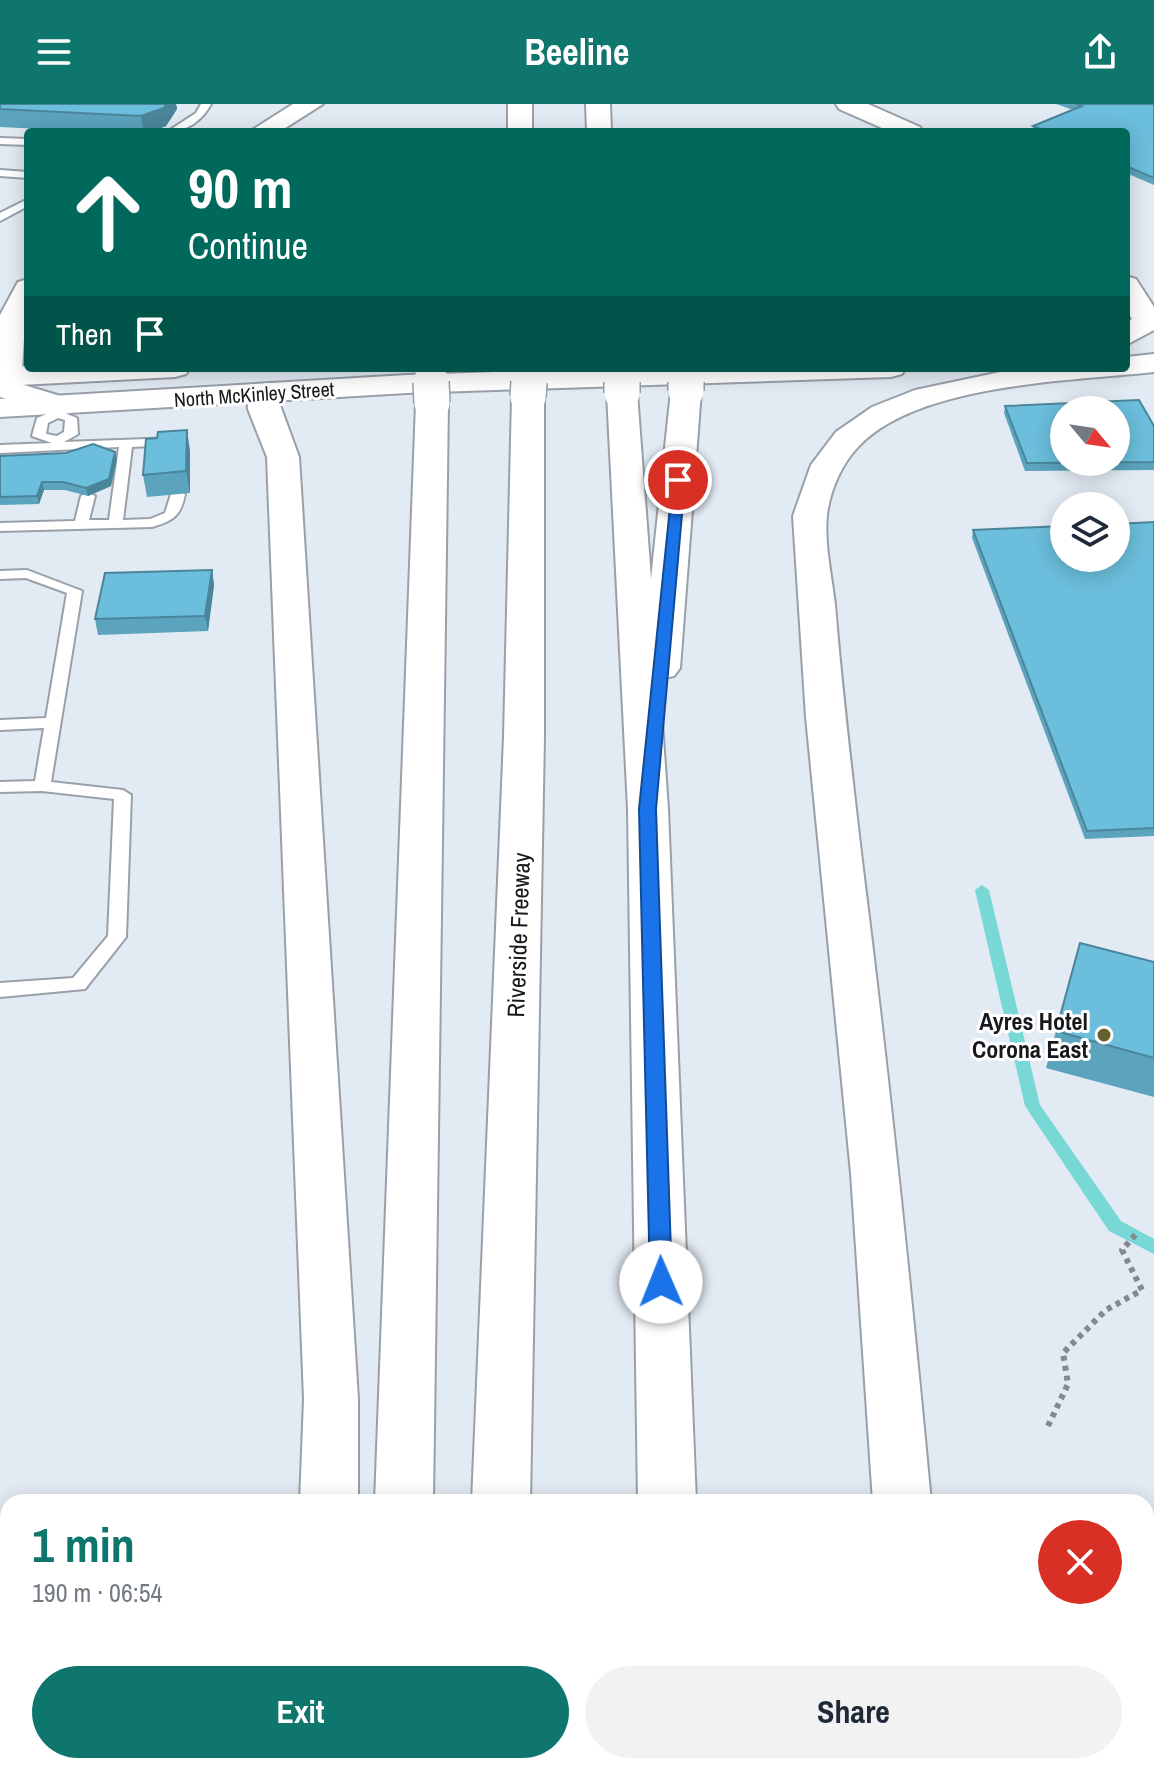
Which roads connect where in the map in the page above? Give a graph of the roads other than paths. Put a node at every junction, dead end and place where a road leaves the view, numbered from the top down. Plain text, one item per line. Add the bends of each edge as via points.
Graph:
1 (206, 104) edge
2 (311, 104) edge
3 (520, 104) edge
4 (598, 104) edge
5 (848, 104) edge
6 (179, 128) edge
7 (268, 128) edge
8 (520, 128) edge
9 (599, 128) edge
10 (902, 128) edge
11 (0, 141) edge
12 (24, 142) edge
13 (0, 173) edge
14 (24, 175) edge
15 (24, 204) edge
16 (0, 218) edge
17 (24, 297) edge
18 (1130, 298) edge
19 (1138, 325) edge
20 (1154, 356) edge
21 (1130, 358) edge
22 (1154, 363) edge
23 (1130, 366) edge
24 (97, 372) edge
25 (794, 372) edge
26 (1070, 372) edge
27 (698, 376) edge
28 (0, 377) edge
29 (622, 380) edge
30 (528, 382) edge
31 (432, 386) edge
32 (262, 393) junction
33 (0, 408) edge
34 (58, 410) junction
35 (126, 442) junction
36 (58, 443) junction
37 (0, 449) edge
38 (177, 453) edge
39 (178, 494) edge
40 (88, 496) edge
41 (115, 524) junction
42 (81, 525) junction
43 (0, 527) edge
44 (0, 575) edge
45 (53, 723) junction
46 (0, 725) edge
47 (42, 786) junction
48 (0, 787) edge
49 (648, 809) junction
50 (0, 990) edge
51 (329, 1494) edge
52 (404, 1494) edge
53 (501, 1494) edge
54 (667, 1494) edge
55 (901, 1494) edge

1 - 6 lane via 200,115
2 - 7 main road
3 - 8 main road
4 - 9 main road
5 - 10 main road
11 - 12 lane
13 - 14 lane
15 - 16 lane
17 - 28 main road via 3,347
18 - 19 main road
20 - 21 main road
22 - 23 main road
24 - 28 main road, North McKinley Street
25 - 27 main road, North McKinley Street
26 - 55 main road via 986,381 902,406 839,445 822,469 812,497 825,717 876,1173
27 - 32 main road, North McKinley Street
27 - 49 main road
28 - 34 main road via 7,389
29 - 49 main road
30 - 53 main road, Riverside Freeway via 524,737
31 - 52 main road via 430,657
32 - 34 main road, North McKinley Street
32 - 51 main road via 260,407 283,457 322,1196 331,1399
33 - 34 main road, North McKinley Street
34 - 36 lane via 71,418 71,434
34 - 36 lane via 42,421 39,436
35 - 36 lane via 96,447
35 - 38 lane via 166,440
35 - 41 lane
36 - 37 lane
39 - 41 lane via 175,510 162,520
40 - 42 lane
41 - 42 lane
42 - 43 lane
44 - 45 lane via 27,574 75,591
45 - 46 lane
45 - 47 lane
47 - 48 lane
47 - 50 lane via 123,795 117,937 78,984
49 - 54 main road

